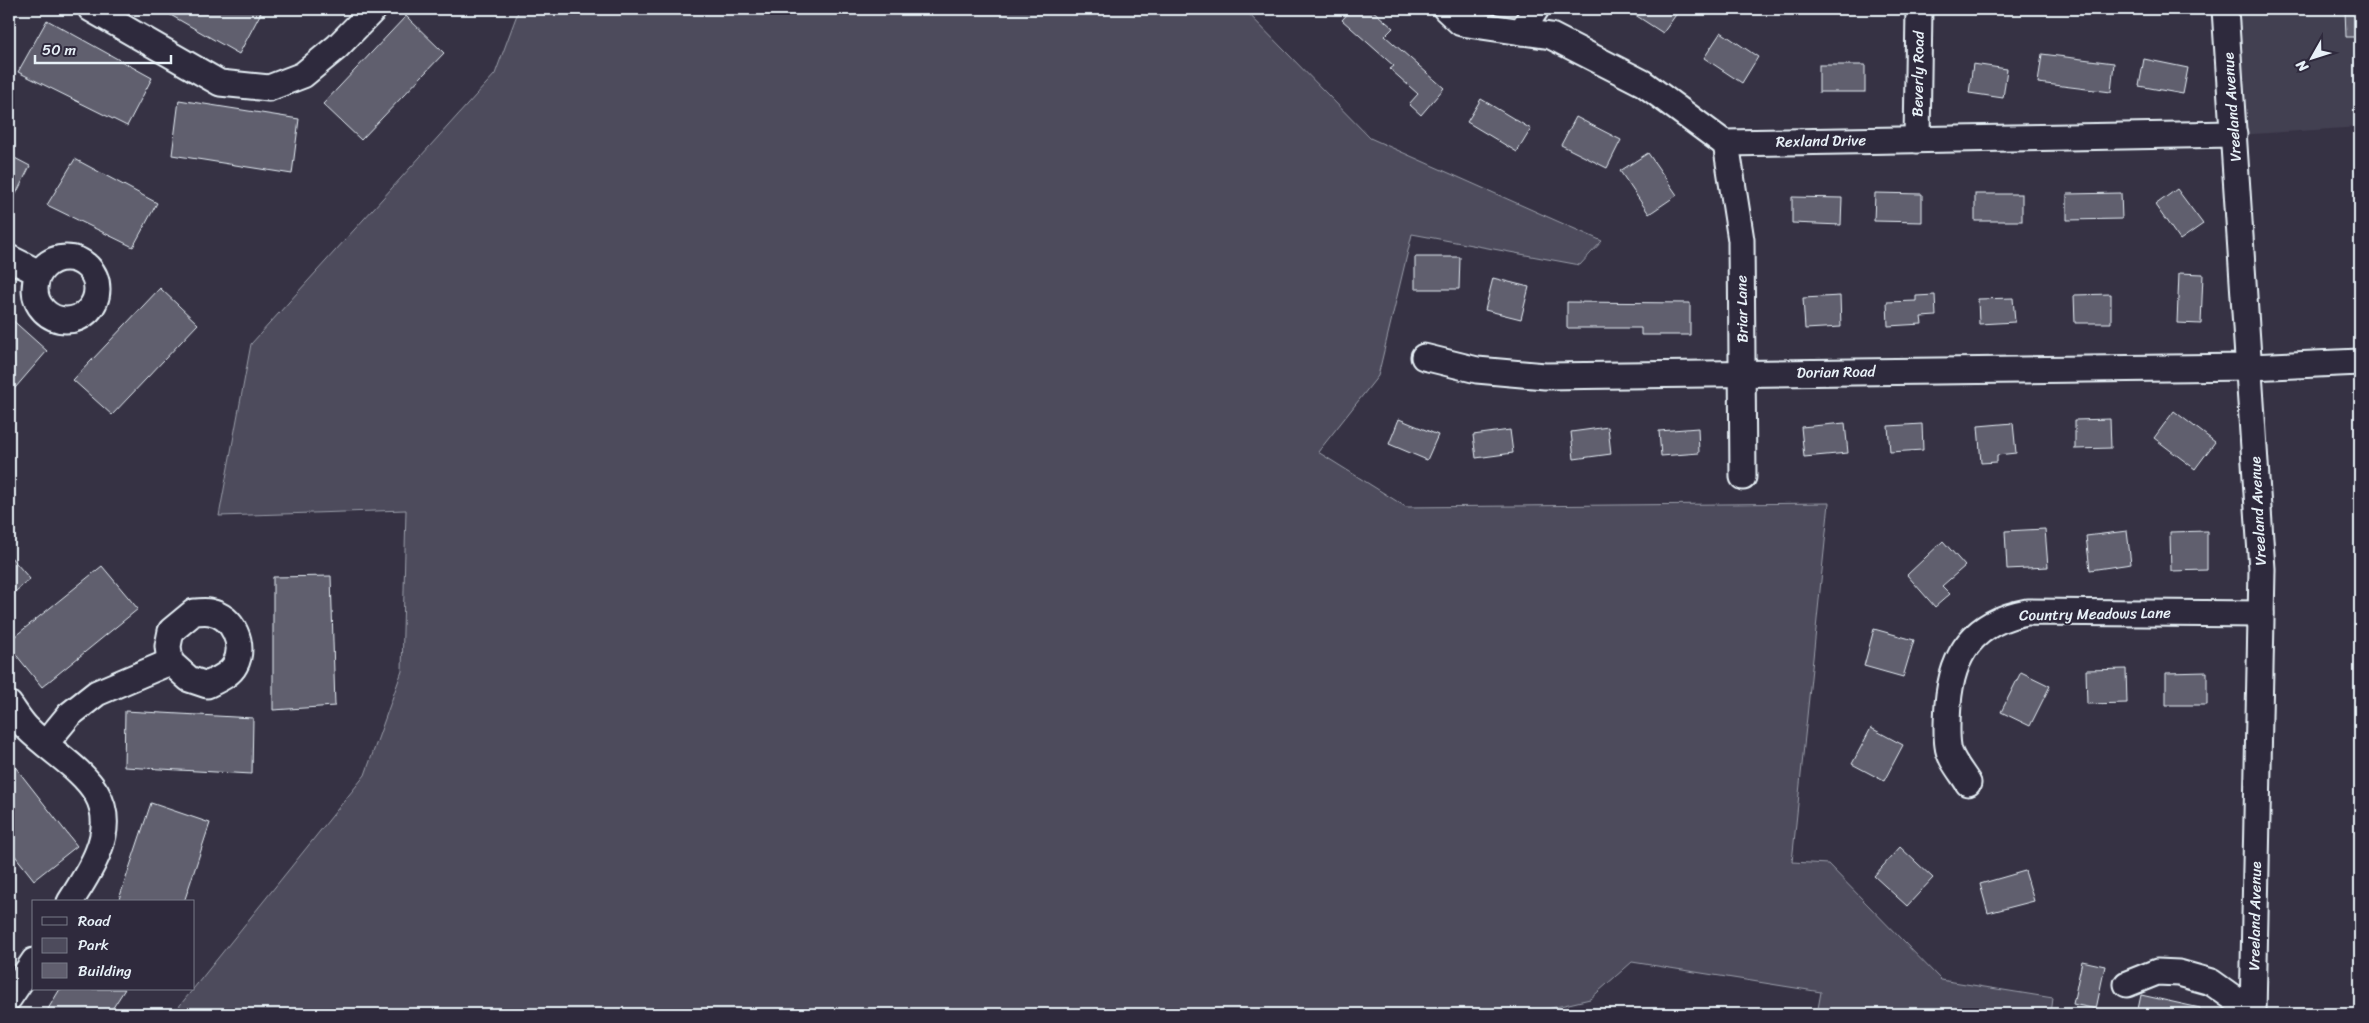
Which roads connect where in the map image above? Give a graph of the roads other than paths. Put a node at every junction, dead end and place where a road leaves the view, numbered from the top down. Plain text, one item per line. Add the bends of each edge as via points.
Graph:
1 (91, 9) edge
2 (374, 9) edge
3 (1446, 9) edge
4 (1536, 9) edge
5 (1920, 9) edge
6 (2225, 9) edge
7 (1521, 32) junction
8 (2234, 134) junction
9 (1917, 140) junction
10 (1726, 142) junction
11 (9, 258) edge
12 (38, 272) dead end
13 (1424, 357) dead end
14 (2360, 362) edge
15 (2250, 367) junction
16 (1742, 373) junction
17 (1743, 477) dead end
18 (2261, 614) junction
19 (170, 662) dead end
20 (9, 704) edge
21 (46, 744) junction
22 (1968, 783) dead end
23 (71, 900) edge
24 (32, 964) edge
25 (2127, 984) dead end
26 (9, 998) edge
27 (2253, 1013) edge

1 - 2 street via 220,83 269,88 302,75 337,48
3 - 7 street via 1461,23
4 - 7 street
5 - 9 street, Beverly Road
6 - 8 street, Vreeland Avenue
7 - 10 street via 1551,36 1643,83
8 - 9 street, Rexland Drive
8 - 15 street, Vreeland Avenue
9 - 10 street, Rexland Drive
10 - 16 street, Briar Lane via 1741,240
11 - 12 street
13 - 16 street, Dorian Road via 1477,370 1545,376
14 - 15 street, Dorian Road
15 - 16 street, Dorian Road
15 - 18 street, Vreeland Avenue via 2262,569
16 - 17 street, Briar Lane
18 - 22 street, Country Meadows Lane via 2027,612 1992,624 1964,649 1953,671 1949,696 1948,748
18 - 27 street, Vreeland Avenue
19 - 21 street via 97,693 69,715
20 - 21 street via 27,728
21 - 23 street via 90,782 104,817 98,853
24 - 26 street
25 - 27 street via 2156,972 2179,973 2211,982

